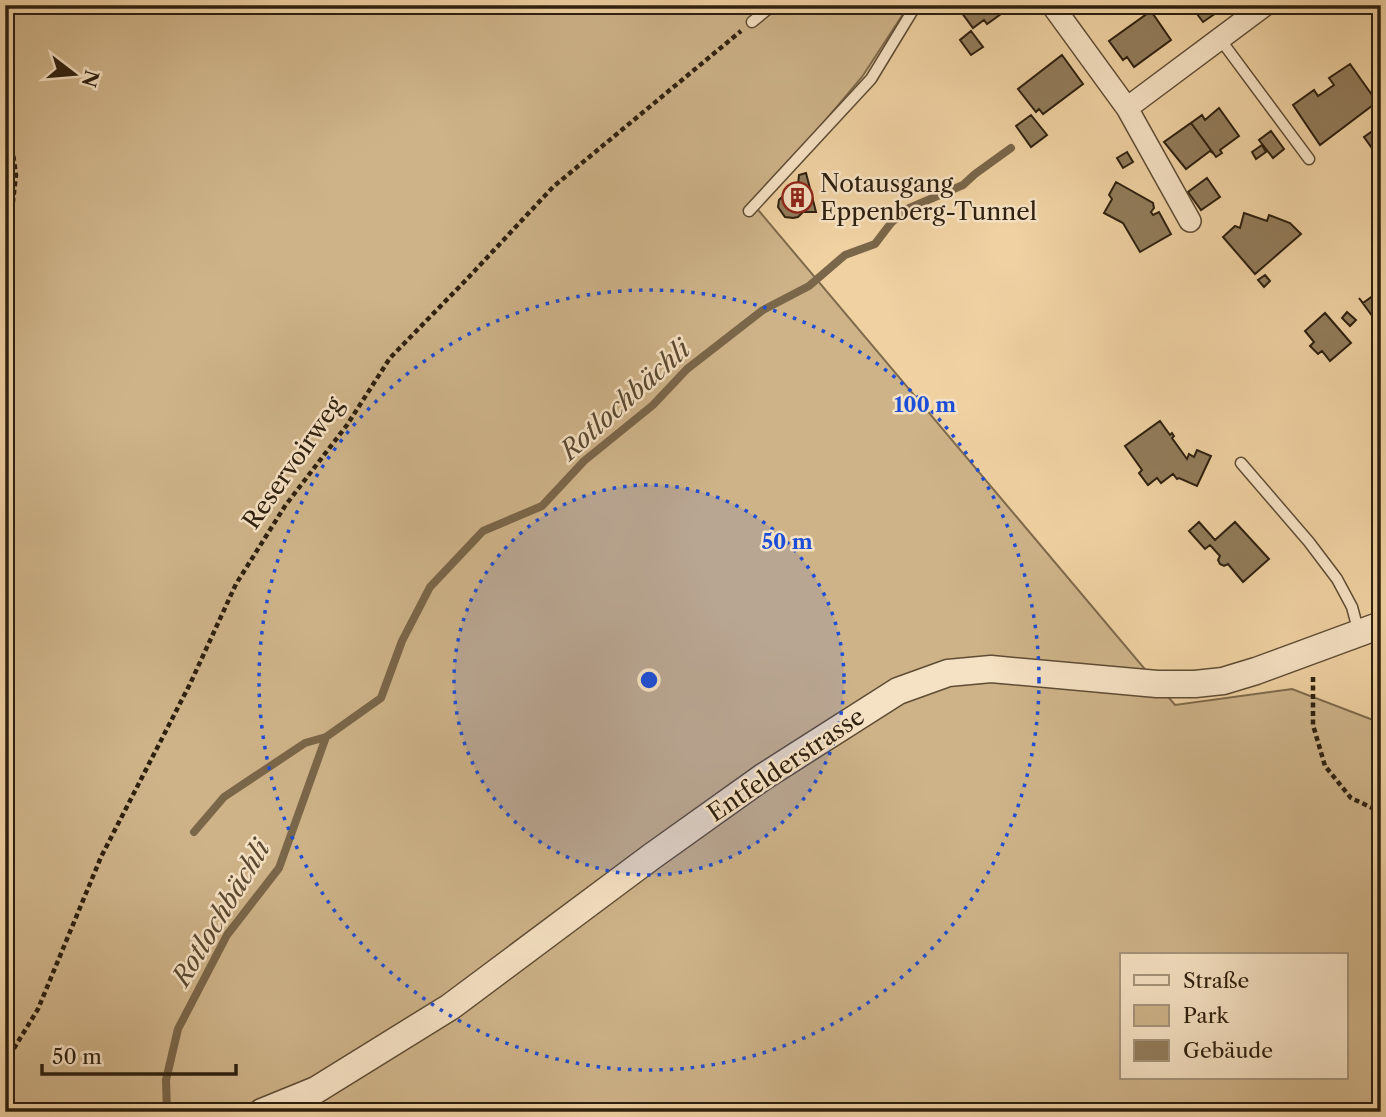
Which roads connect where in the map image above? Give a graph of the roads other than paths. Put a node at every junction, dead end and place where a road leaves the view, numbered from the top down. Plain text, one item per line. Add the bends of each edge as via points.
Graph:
1 (772, 5) edge
2 (916, 5) edge
3 (1052, 5) edge
4 (1265, 5) edge
5 (752, 22) road end
6 (1220, 39) junction
7 (1127, 108) junction
8 (1309, 159) dead end
9 (749, 211) dead end
10 (1190, 221) dead end
11 (1241, 463) dead end
12 (1370, 629) edge
13 (262, 1112) edge

1 - 5 lane
2 - 9 lane via 871,79 824,136
3 - 7 street
4 - 6 street
6 - 7 street
6 - 8 lane
7 - 10 street
11 - 12 lane via 1337,579
12 - 13 street, Entfelderstrasse via 1223,681 1157,684 991,669 948,673 898,691 752,785 450,1007 316,1090

